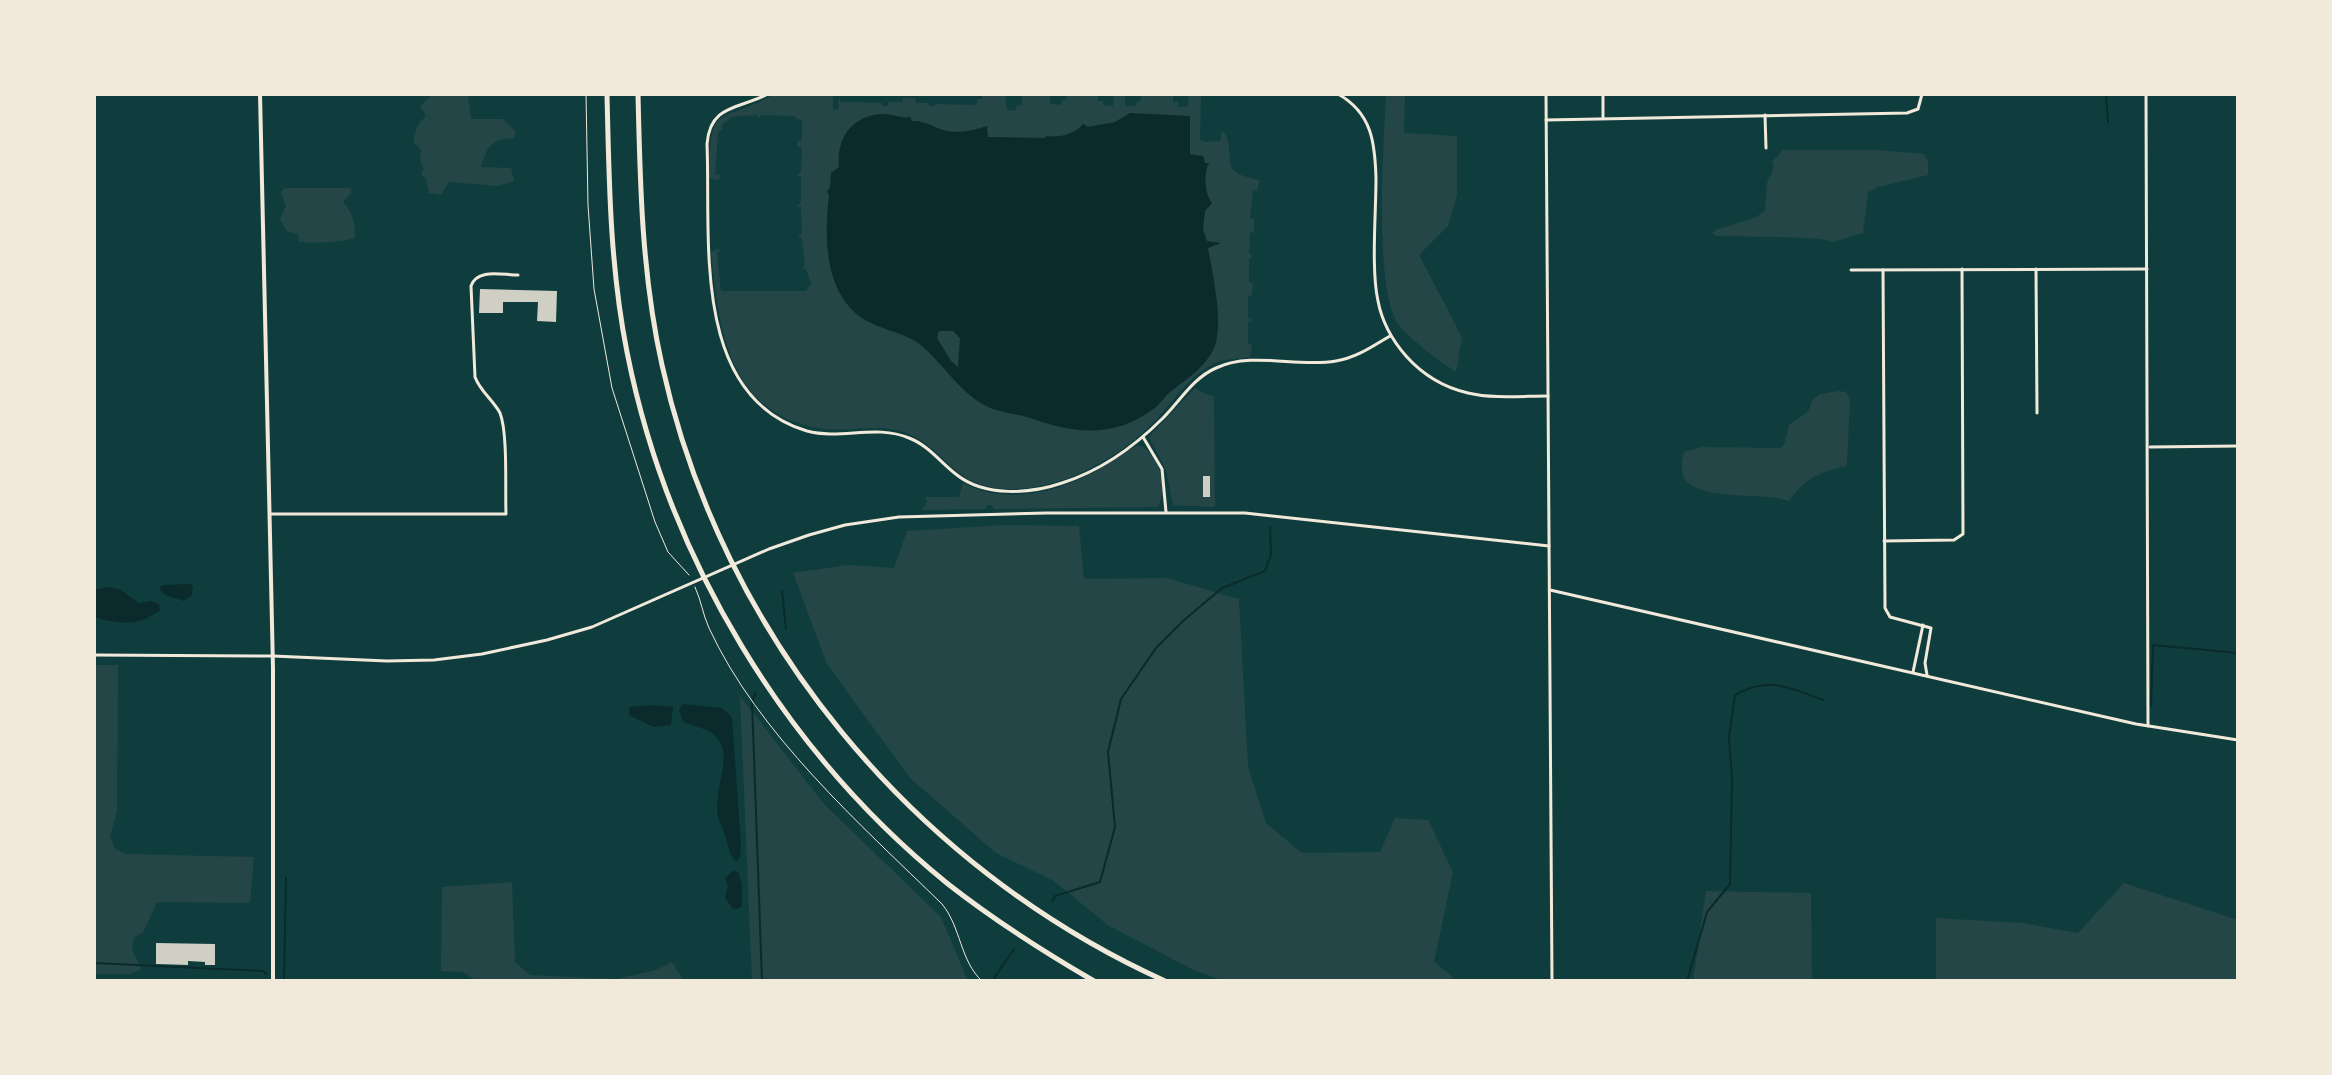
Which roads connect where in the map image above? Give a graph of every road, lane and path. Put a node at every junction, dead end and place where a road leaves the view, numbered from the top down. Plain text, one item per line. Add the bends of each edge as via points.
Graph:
1 (260, 94) edge
2 (607, 94) edge
3 (638, 94) edge
4 (768, 94) edge
5 (1338, 94) edge
6 (1546, 94) edge
7 (1603, 94) edge
8 (1922, 94) edge
9 (2146, 94) edge
10 (1765, 115) junction
11 (1603, 118) junction
12 (1546, 120) junction
13 (1766, 148) dead end
14 (1962, 269) junction
15 (2036, 269) junction
16 (2148, 269) junction
17 (1851, 270) dead end
18 (1883, 270) junction
19 (518, 275) dead end
20 (1390, 336) junction
21 (1548, 396) junction
22 (2037, 413) dead end
23 (1143, 437) junction
24 (2238, 446) edge
25 (2148, 447) junction
26 (1166, 513) junction
27 (270, 514) junction
28 (1884, 541) junction
29 (1549, 546) junction
30 (1549, 590) junction
31 (1926, 626) junction
32 (94, 655) edge
33 (273, 656) junction
34 (1913, 674) junction
35 (1928, 677) junction
36 (749, 694) dead end
37 (2148, 726) junction
38 (2238, 740) edge
39 (273, 981) edge
40 (982, 981) edge
41 (1094, 981) edge
42 (1165, 981) edge
43 (1552, 981) edge

1 - 27 main road
2 - 41 highway via 612,239 632,375 665,487 719,607 782,707 880,823 971,901
3 - 42 highway via 644,247 666,385 704,500 761,618 843,736 936,833 1045,916
4 - 23 street via 721,113 707,144 712,296 727,358 761,405 809,431 906,436 965,481 1000,490 1069,481
5 - 20 street via 1361,113 1374,138 1376,292
6 - 12 street
7 - 11 street
8 - 10 street via 1918,109 1907,113
9 - 16 street
10 - 11 street
10 - 13 street
11 - 12 street
12 - 21 street
14 - 15 street
14 - 18 street
14 - 28 street via 1963,534 1954,540
15 - 16 street
15 - 22 street
16 - 25 street
17 - 18 street
18 - 28 street
19 - 27 street via 480,275 471,286 475,377 503,424 506,514
20 - 21 street via 1417,368 1450,388 1485,396
20 - 23 street via 1333,362 1244,361 1217,367 1196,381
21 - 29 street
23 - 26 street via 1162,469
24 - 25 street
25 - 37 street
26 - 29 street via 1288,515
26 - 33 street via 877,519 809,535 592,627 547,640 413,661
27 - 33 main road
28 - 31 street via 1886,614
29 - 30 street
30 - 34 street
30 - 43 street
31 - 34 street
31 - 35 street via 1931,633
32 - 33 street
33 - 39 main road
34 - 35 street
35 - 37 street
36 - 40 path via 819,782 942,904 954,921 971,969
37 - 38 street

